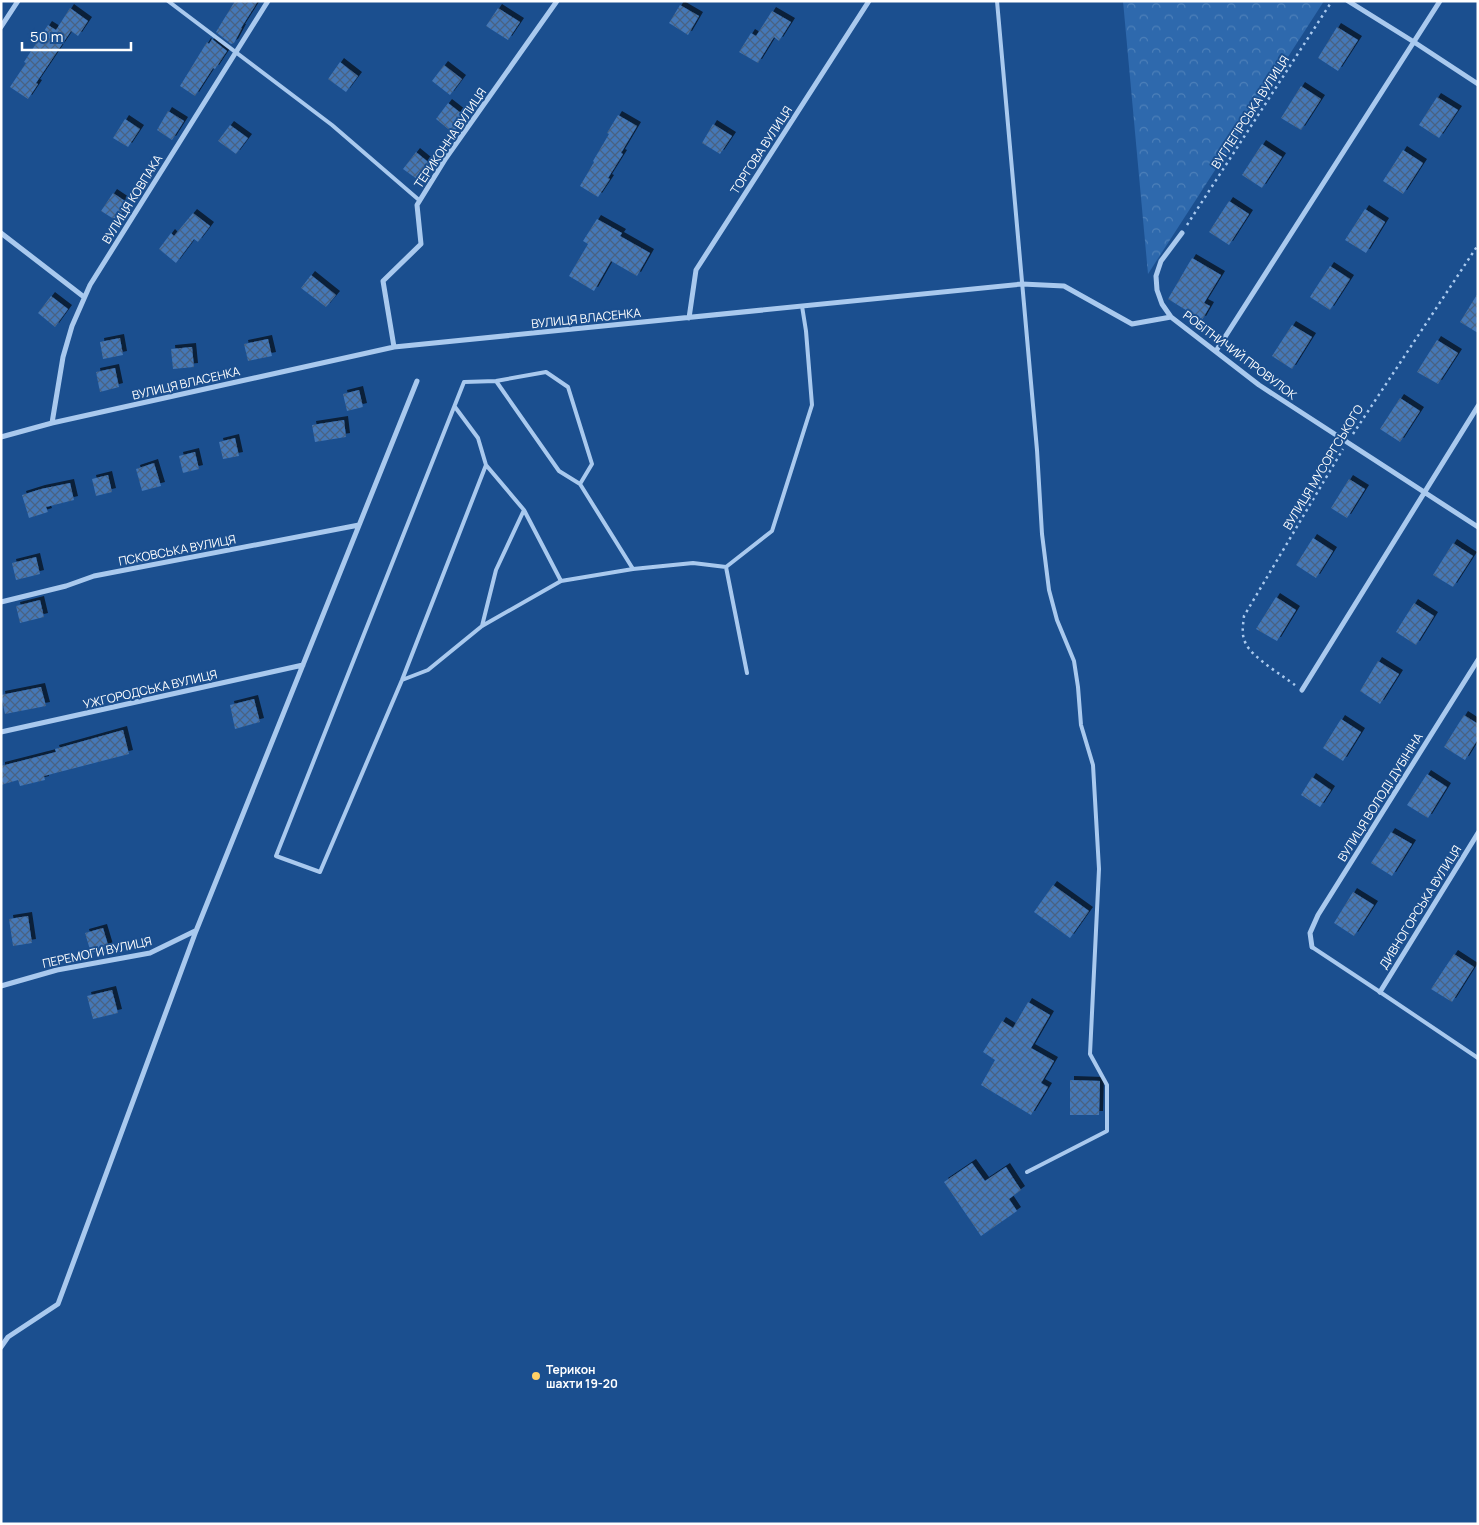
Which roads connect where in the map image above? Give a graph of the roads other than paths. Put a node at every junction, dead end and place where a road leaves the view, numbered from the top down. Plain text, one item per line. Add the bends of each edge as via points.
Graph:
1 (18, 1) edge
2 (168, 1) edge
3 (268, 1) edge
4 (557, 1) edge
5 (869, 1) edge
6 (997, 1) edge
7 (1348, 1) edge
8 (1440, 1) edge
9 (1, 27) edge
10 (1414, 42) junction
11 (236, 53) junction
12 (1478, 84) edge
13 (419, 200) junction
14 (1182, 232) road end
15 (1, 233) edge
16 (1022, 284) junction
17 (84, 297) junction
18 (802, 306) junction
19 (1171, 317) junction
20 (689, 318) junction
21 (394, 347) junction
22 (1216, 352) junction
23 (417, 381) dead end
24 (496, 381) junction
25 (454, 406) junction
26 (1478, 406) edge
27 (52, 423) junction
28 (1, 438) edge
29 (486, 465) junction
30 (580, 484) junction
31 (1425, 493) junction
32 (524, 510) junction
33 (359, 525) junction
34 (1478, 527) edge
35 (633, 568) junction
36 (726, 568) junction
37 (562, 581) junction
38 (1, 602) edge
39 (482, 626) junction
40 (1478, 660) edge
41 (303, 665) junction
42 (747, 673) dead end
43 (402, 680) junction
44 (1302, 690) road end
45 (1, 732) edge
46 (1478, 833) edge
47 (196, 931) junction
48 (1312, 947) joint
49 (1, 986) edge
50 (1380, 992) junction
51 (1478, 1058) edge
52 (1027, 1172) dead end
53 (1, 1348) edge

1 - 9 street
2 - 11 lane
3 - 11 street, ВУЛИЦЯ КОВПАКА
4 - 13 street, ТЕРИКОННА ВУЛИЦЯ
5 - 20 street, ТОРГОВА ВУЛИЦЯ via 696,270
6 - 16 lane
7 - 10 street
8 - 10 street
10 - 12 street
10 - 22 street
11 - 13 lane via 332,125
11 - 17 street, ВУЛИЦЯ КОВПАКА
13 - 21 street, ТЕРИКОННА ВУЛИЦЯ via 416,205 421,244 383,281
14 - 19 street, РОБІТНИЧИЙ ПРОВУЛОК via 1161,261 1156,276 1162,304
15 - 17 street
16 - 18 street, ВУЛИЦЯ ВЛАСЕНКА
16 - 19 street, ВУЛИЦЯ ВЛАСЕНКА via 1064,286 1132,324
16 - 52 lane via 1049,590 1074,661 1080,725 1093,765 1099,869 1090,1054 1107,1085 1107,1131
17 - 27 street, ВУЛИЦЯ КОВПАКА via 63,357
18 - 20 street, ВУЛИЦЯ ВЛАСЕНКА
18 - 36 lane via 812,405 772,531
19 - 22 street, РОБІТНИЧИЙ ПРОВУЛОК
20 - 21 street, ВУЛИЦЯ ВЛАСЕНКА
21 - 27 street, ВУЛИЦЯ ВЛАСЕНКА
22 - 31 street, РОБІТНИЧИЙ ПРОВУЛОК via 1259,385
23 - 33 street
24 - 25 lane via 464,382
24 - 30 lane via 559,471
24 - 30 lane via 546,372 568,387 592,464
25 - 29 lane via 478,438
25 - 43 lane via 276,856 320,872
26 - 31 street
27 - 28 street, ВУЛИЦЯ ВЛАСЕНКА
29 - 32 lane
29 - 43 lane
30 - 35 lane
31 - 34 street, РОБІТНИЧИЙ ПРОВУЛОК
31 - 44 street
32 - 37 lane
32 - 39 lane via 496,570
33 - 38 street, ПСКОВСЬКА ВУЛИЦЯ via 94,576
33 - 41 street
35 - 36 lane via 693,562
35 - 37 lane
36 - 42 lane
37 - 39 lane
39 - 43 lane via 428,670
40 - 48 street, ВУЛИЦЯ ВОЛОДІ ДУБІНІНА via 1318,915 1310,933
41 - 45 street, УЖГОРОДСЬКА ВУЛИЦЯ
41 - 47 street
46 - 50 street, ДИВНОГОРСЬКА ВУЛИЦЯ
47 - 49 street, ПЕРЕМОГИ ВУЛИЦЯ via 150,953 57,970
47 - 53 street via 58,1304 8,1337
48 - 50 lane
50 - 51 lane

